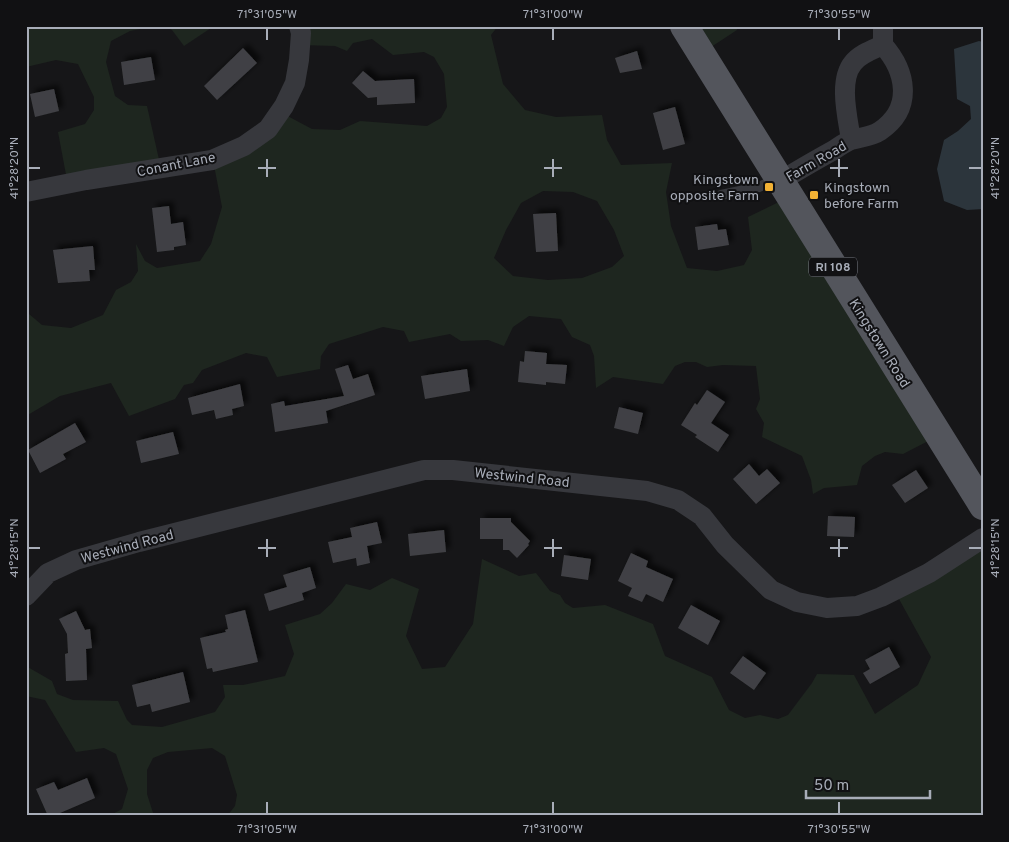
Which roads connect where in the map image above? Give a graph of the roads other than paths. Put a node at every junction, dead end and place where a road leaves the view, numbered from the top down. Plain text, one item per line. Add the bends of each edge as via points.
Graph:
1 (299, 26) edge
2 (684, 26) edge
3 (883, 35) edge
4 (851, 140) junction
5 (780, 180) junction
6 (26, 192) edge
7 (721, 195) dead end
8 (983, 506) edge
9 (983, 538) edge
10 (26, 596) edge

1 - 6 street, Conant Lane via 300,60 295,83 268,129 244,146 212,160
2 - 5 main road, Kingstown Road / RI 108
3 - 4 street, Farm Road via 851,64 846,77 844,90
3 - 4 street, Farm Road via 899,69 903,98 892,121 879,132
4 - 5 street, Farm Road
5 - 7 lane via 759,188
5 - 8 main road, Kingstown Road / RI 108
9 - 10 street, Westwind Road via 930,573 881,597 857,606 827,608 798,602 771,590 725,545 702,516 678,500 647,491 454,470 424,470 76,560 48,573

